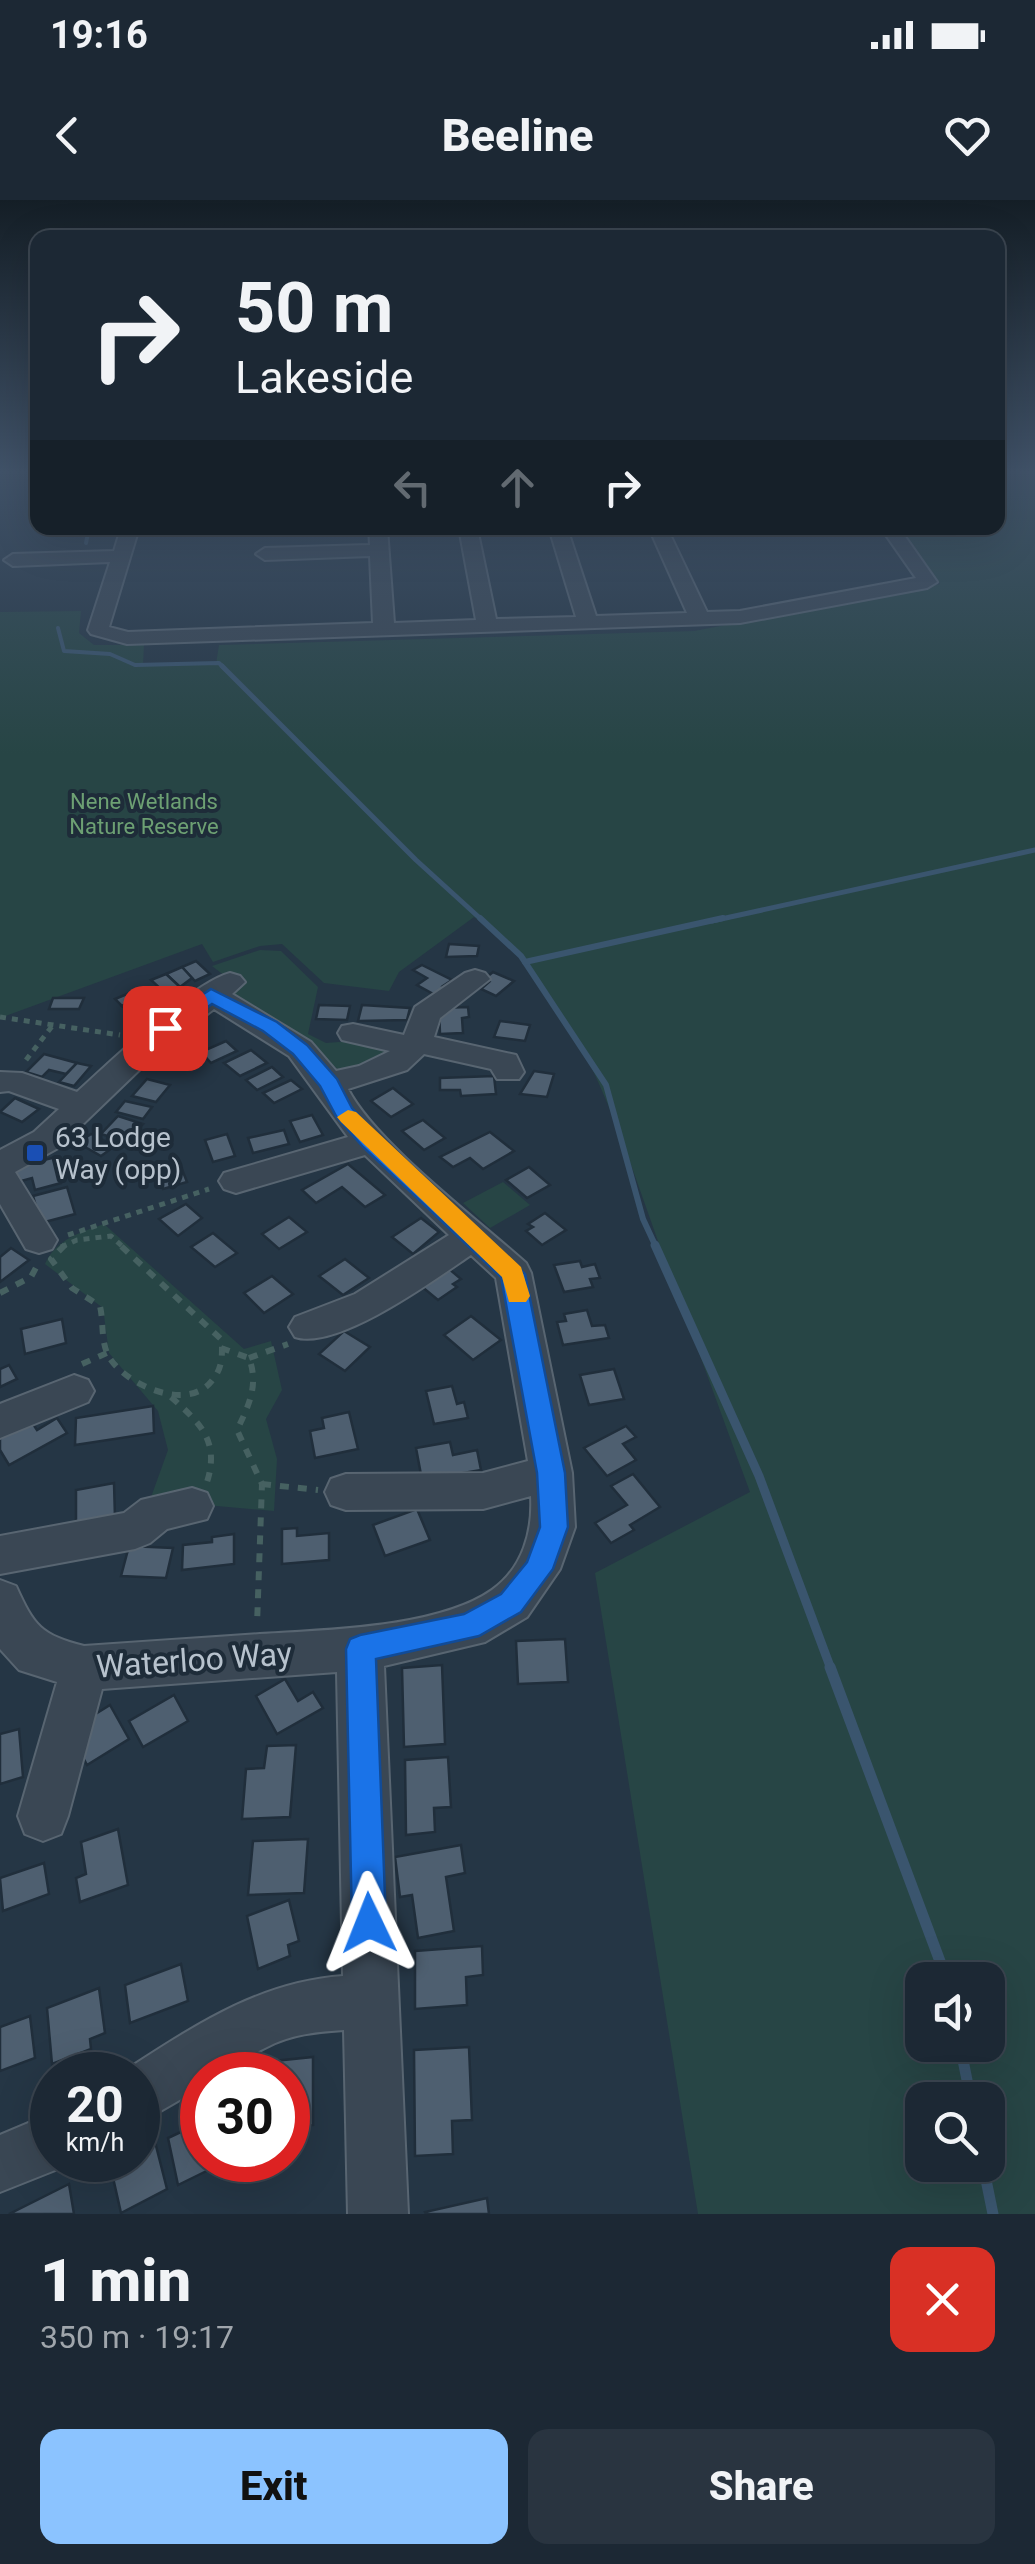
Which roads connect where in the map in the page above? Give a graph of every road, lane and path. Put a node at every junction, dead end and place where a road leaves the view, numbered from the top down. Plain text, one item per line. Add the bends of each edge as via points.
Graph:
1 (119, 566) edge
2 (381, 566) edge
3 (475, 566) edge
4 (570, 566) edge
5 (676, 566) edge
6 (919, 566) edge
7 (700, 618) junction
8 (588, 622) junction
9 (487, 626) junction
10 (384, 630) junction
11 (475, 980) dead end
12 (0, 1017) edge
13 (53, 1025) junction
14 (353, 1033) dead end
15 (150, 1042) junction
16 (415, 1045) junction
17 (508, 1072) dead end
18 (12, 1074) edge
19 (329, 1083) junction
20 (83, 1106) junction
21 (371, 1142) junction
22 (0, 1165) edge
23 (0, 1175) edge
24 (261, 1184) joint
25 (474, 1236) junction
26 (39, 1240) dead end
27 (0, 1293) edge
28 (308, 1327) joint
29 (221, 1348) junction
30 (249, 1358) junction
31 (74, 1392) dead end
32 (168, 1394) junction
33 (0, 1422) edge
34 (551, 1473) junction
35 (262, 1484) junction
36 (346, 1492) joint
37 (192, 1506) joint
38 (0, 1556) edge
39 (0, 1600) edge
40 (256, 1633) dead end
41 (360, 1649) junction
42 (84, 1668) junction
43 (43, 1816) dead end
44 (372, 2001) junction
45 (160, 2081) edge
46 (378, 2214) edge

1 - 10 street via 98,630 109,636
2 - 10 street
3 - 9 street
4 - 8 street
5 - 7 street
6 - 7 street via 927,582 782,612
7 - 8 street
8 - 9 street
9 - 10 street
11 - 16 street via 426,1014
12 - 13 path
13 - 15 path
13 - 18 path
14 - 16 street
15 - 19 street, Waterloo Way via 221,989 300,1049
15 - 20 street
16 - 17 street via 505,1062
16 - 19 street via 384,1069
18 - 20 street
19 - 21 street, Waterloo Way via 343,1112
20 - 22 street via 46,1140
21 - 24 street
21 - 25 street, Waterloo Way
23 - 26 street
24 - 27 path via 74,1230 44,1253 31,1276
25 - 28 street via 368,1304
25 - 34 street, Waterloo Way via 513,1274
28 - 30 path via 288,1344
29 - 30 path
29 - 32 path via 211,1384 190,1396
29 - 32 path via 222,1340 111,1236 70,1240 56,1249 55,1267 100,1306 110,1360 136,1385
30 - 35 path via 257,1375 254,1393 237,1430
31 - 33 street
32 - 37 path via 208,1431 216,1453
34 - 36 street via 483,1491
34 - 41 street, Waterloo Way via 554,1527 538,1569 511,1603 469,1626
35 - 36 path
35 - 40 path
37 - 38 street via 156,1512 135,1530
39 - 42 street, Waterloo Way via 12,1628 36,1654
41 - 42 street, Waterloo Way
41 - 44 street
42 - 43 street
44 - 45 street via 300,2006 247,2027
44 - 46 street

